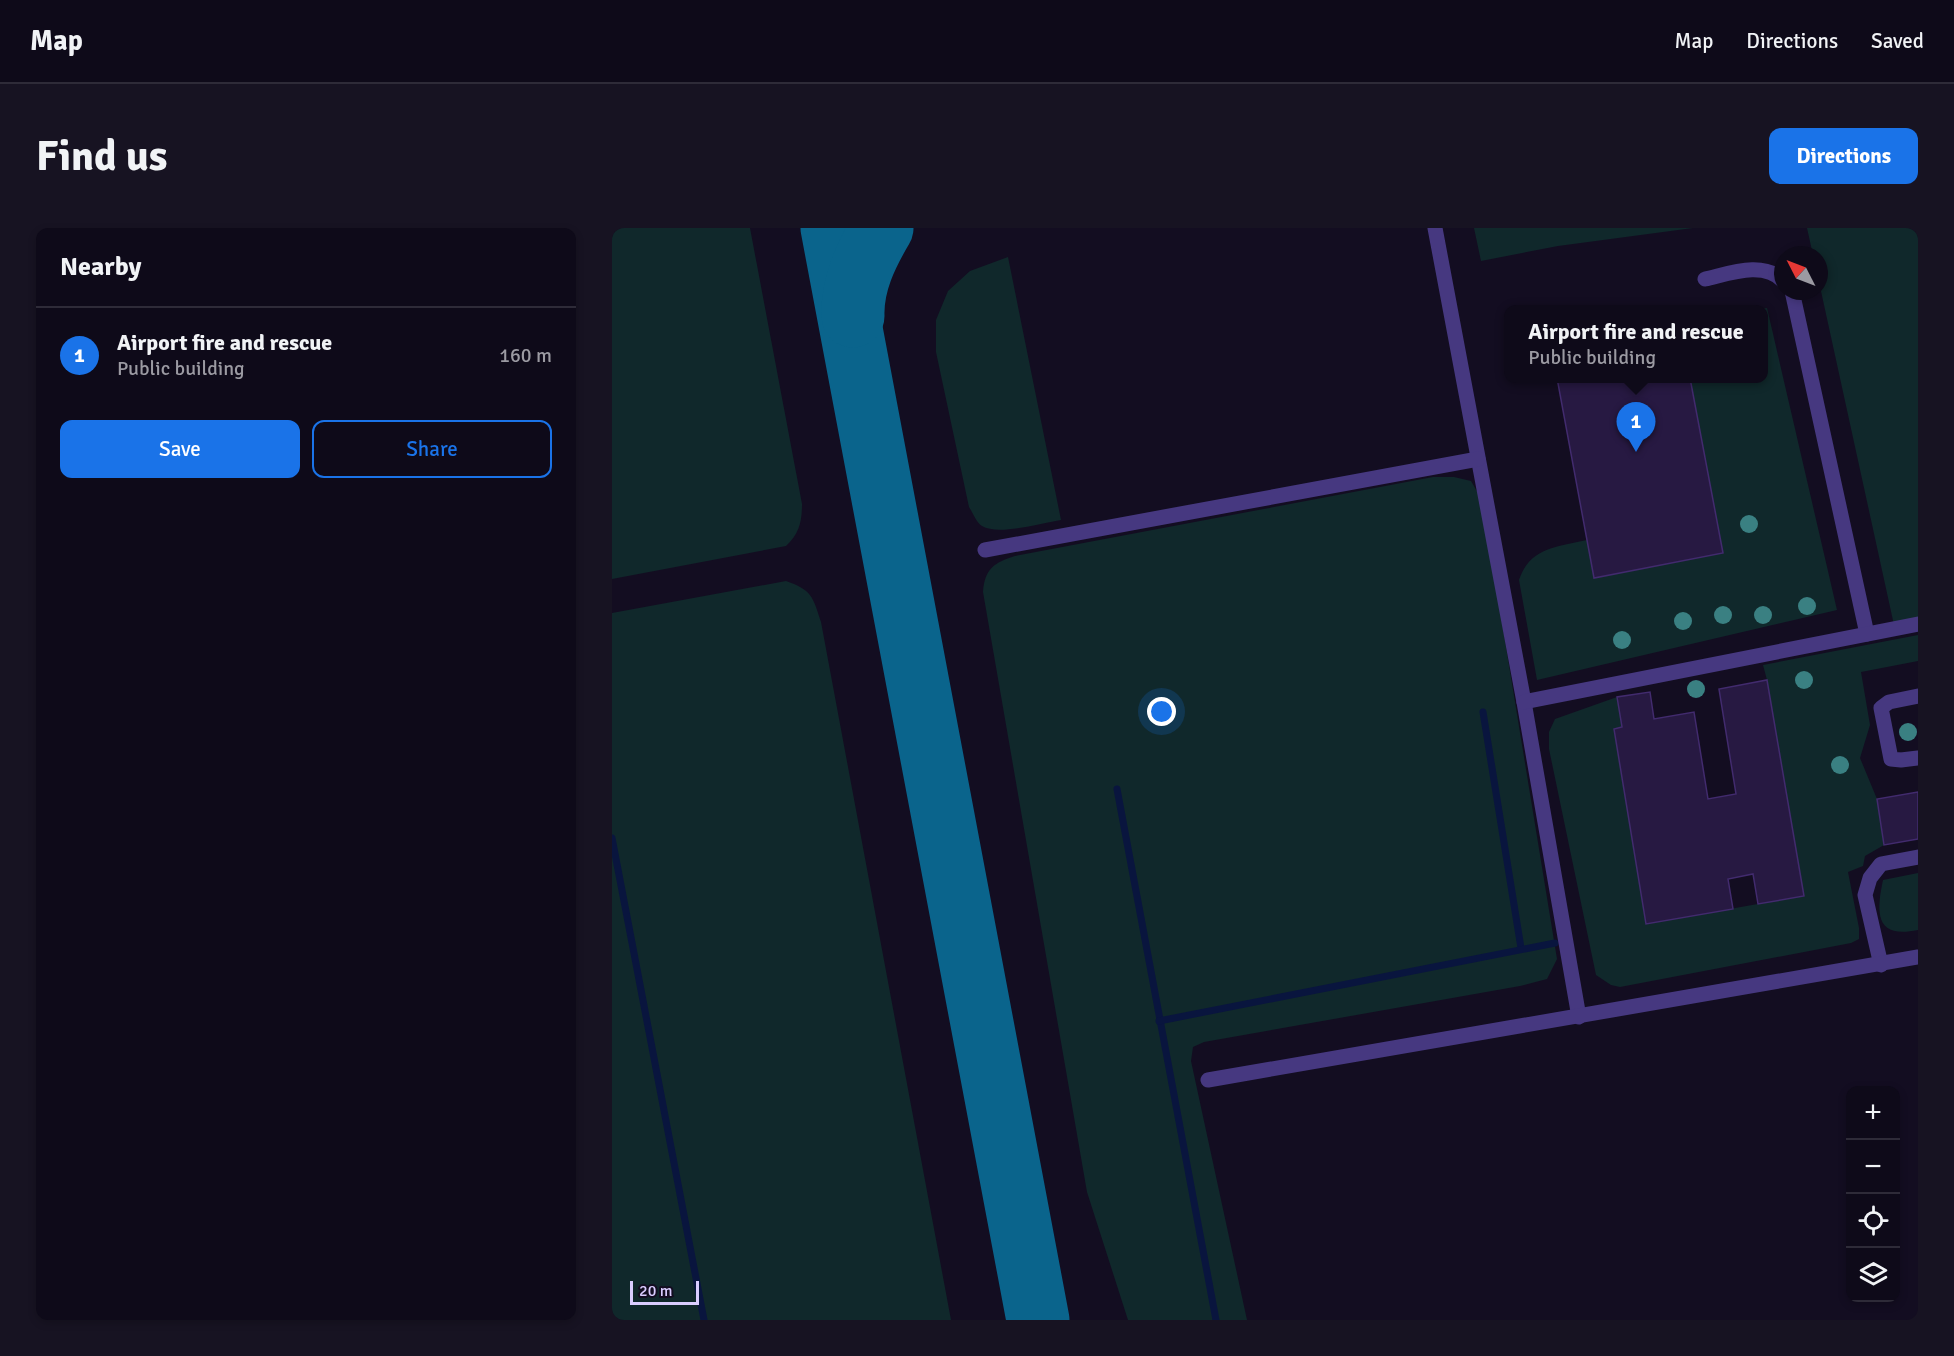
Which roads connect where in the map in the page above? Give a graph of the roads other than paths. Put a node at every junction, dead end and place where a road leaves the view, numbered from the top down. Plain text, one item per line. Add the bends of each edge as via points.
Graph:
1 (1435, 228) edge
2 (1774, 274) edge
3 (1704, 279) dead end
4 (1794, 300) edge
5 (1478, 459) junction
6 (985, 550) dead end
7 (1918, 624) edge
8 (1867, 634) junction
9 (1918, 696) edge
10 (1524, 702) junction
11 (1918, 758) edge
12 (1918, 857) edge
13 (1918, 957) edge
14 (1881, 964) junction
15 (1579, 1017) junction
16 (1208, 1080) dead end

1 - 5 lane
2 - 3 lane via 1755,269
4 - 8 lane
5 - 6 lane
5 - 10 lane
7 - 8 lane
8 - 10 lane
9 - 11 lane via 1889,702 1881,708 1892,759
10 - 15 lane
12 - 14 lane via 1881,864 1869,878 1865,895
13 - 14 lane
14 - 15 lane
15 - 16 lane

